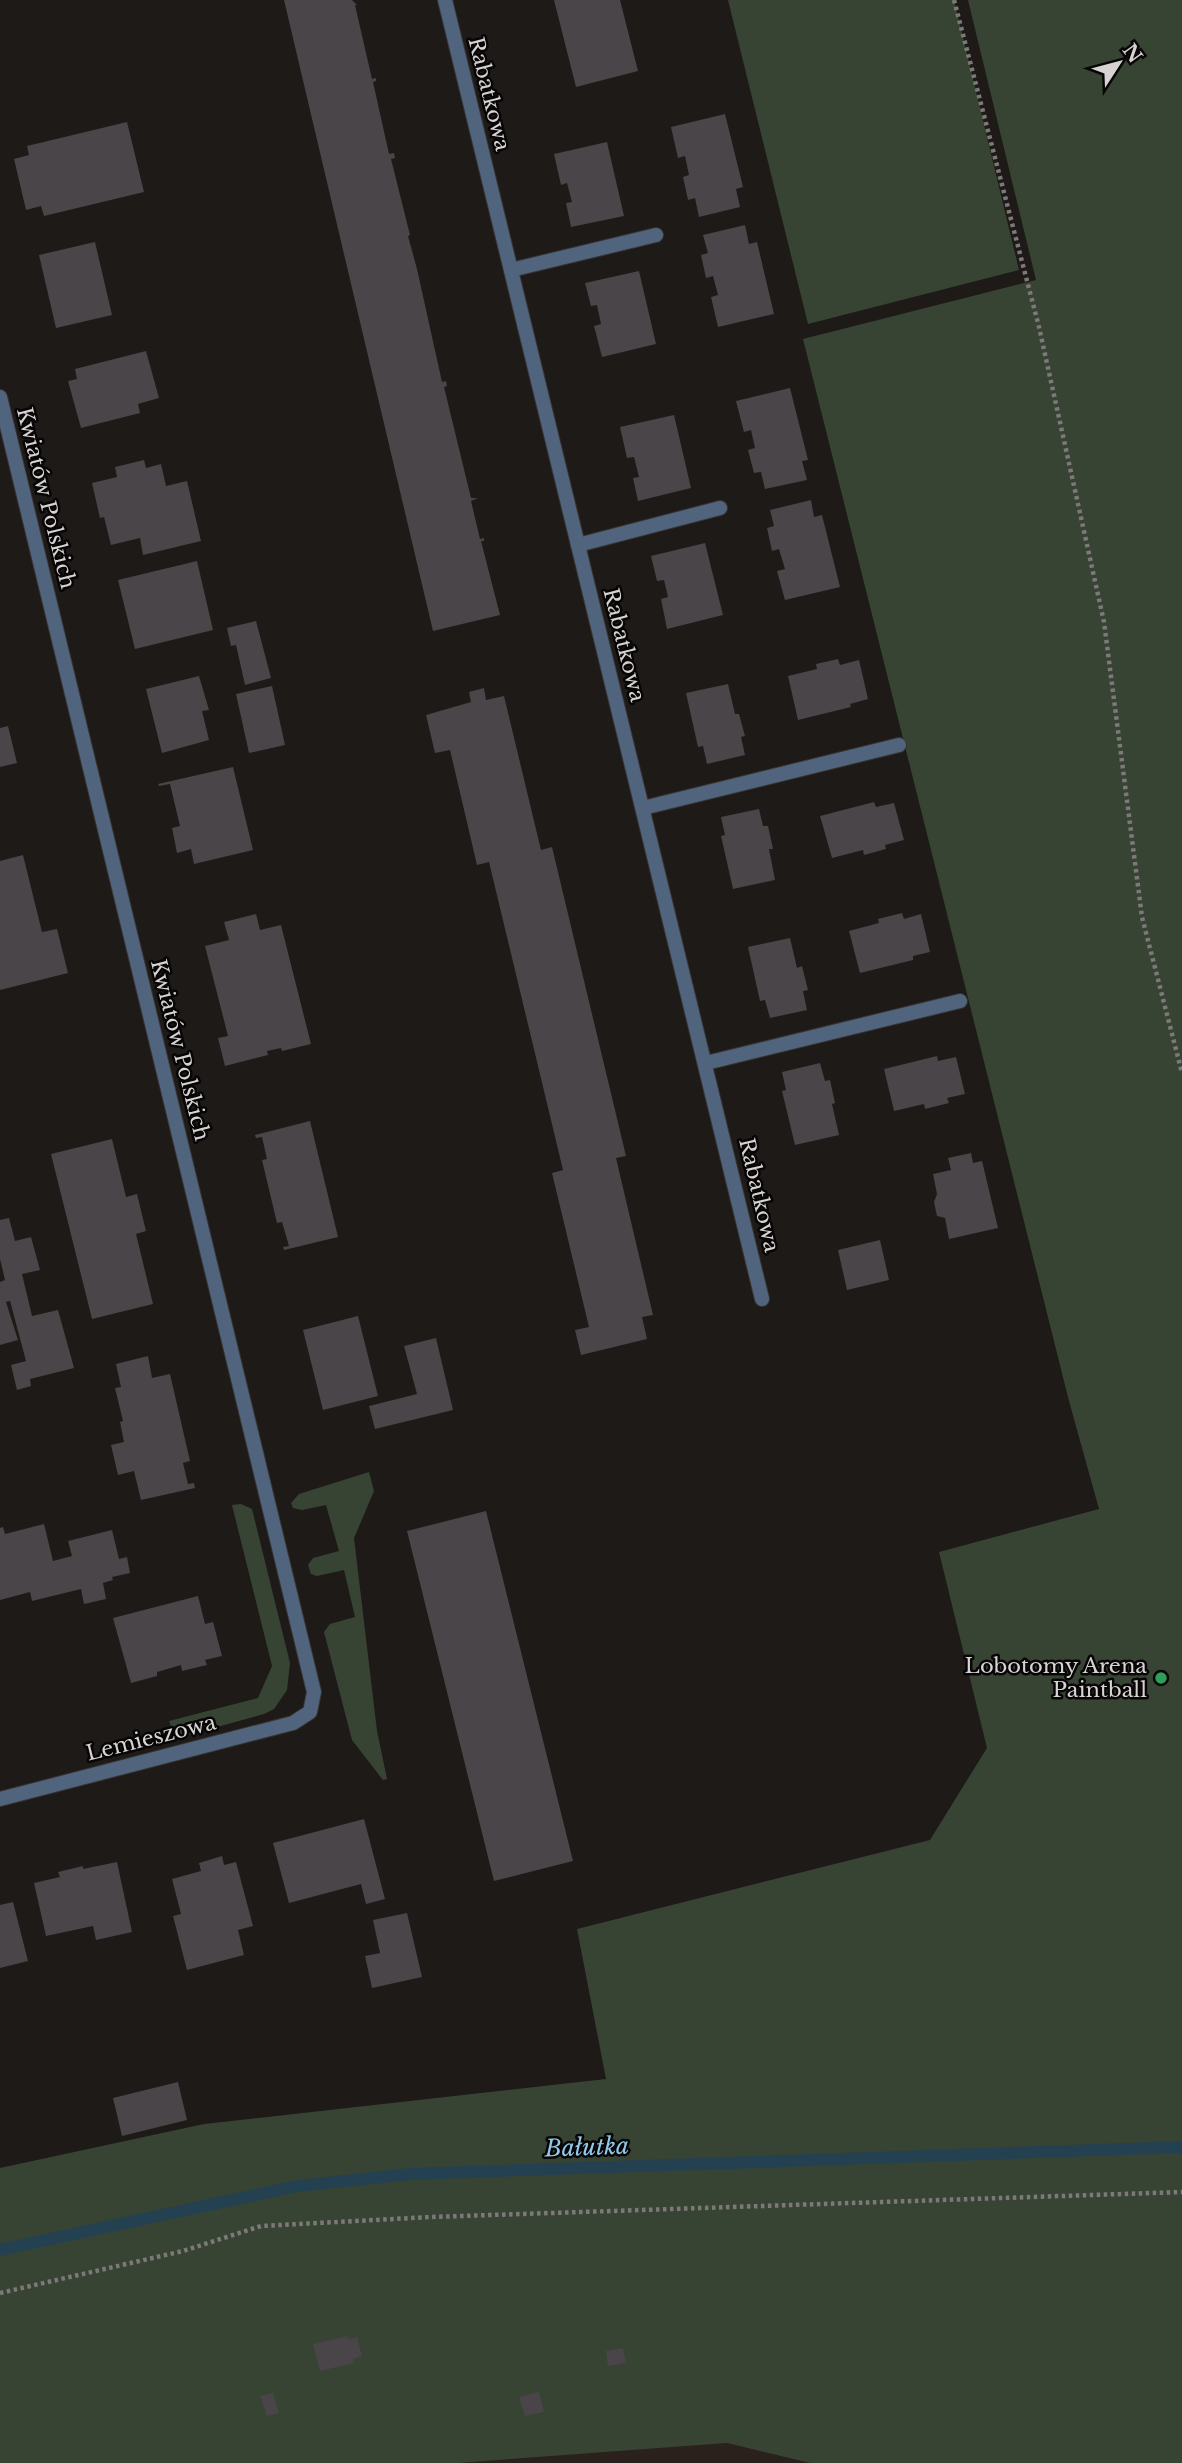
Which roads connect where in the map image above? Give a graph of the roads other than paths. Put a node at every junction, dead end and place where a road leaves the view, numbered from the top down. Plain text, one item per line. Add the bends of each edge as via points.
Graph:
1 (444, 0) edge
2 (656, 235) dead end
3 (511, 270) junction
4 (0, 397) edge
5 (720, 508) dead end
6 (578, 545) junction
7 (899, 745) dead end
8 (643, 808) junction
9 (960, 1001) dead end
10 (706, 1063) junction
11 (762, 1299) dead end
12 (310, 1712) joint
13 (0, 1799) edge

1 - 3 street, Rabatkowa
2 - 3 street
3 - 6 street, Rabatkowa
4 - 12 street, Kwiatów Polskich via 314,1692
5 - 6 street
6 - 8 street, Rabatkowa
7 - 8 street
8 - 10 street, Rabatkowa
9 - 10 street
10 - 11 street, Rabatkowa
12 - 13 street, Lemieszowa via 293,1723

